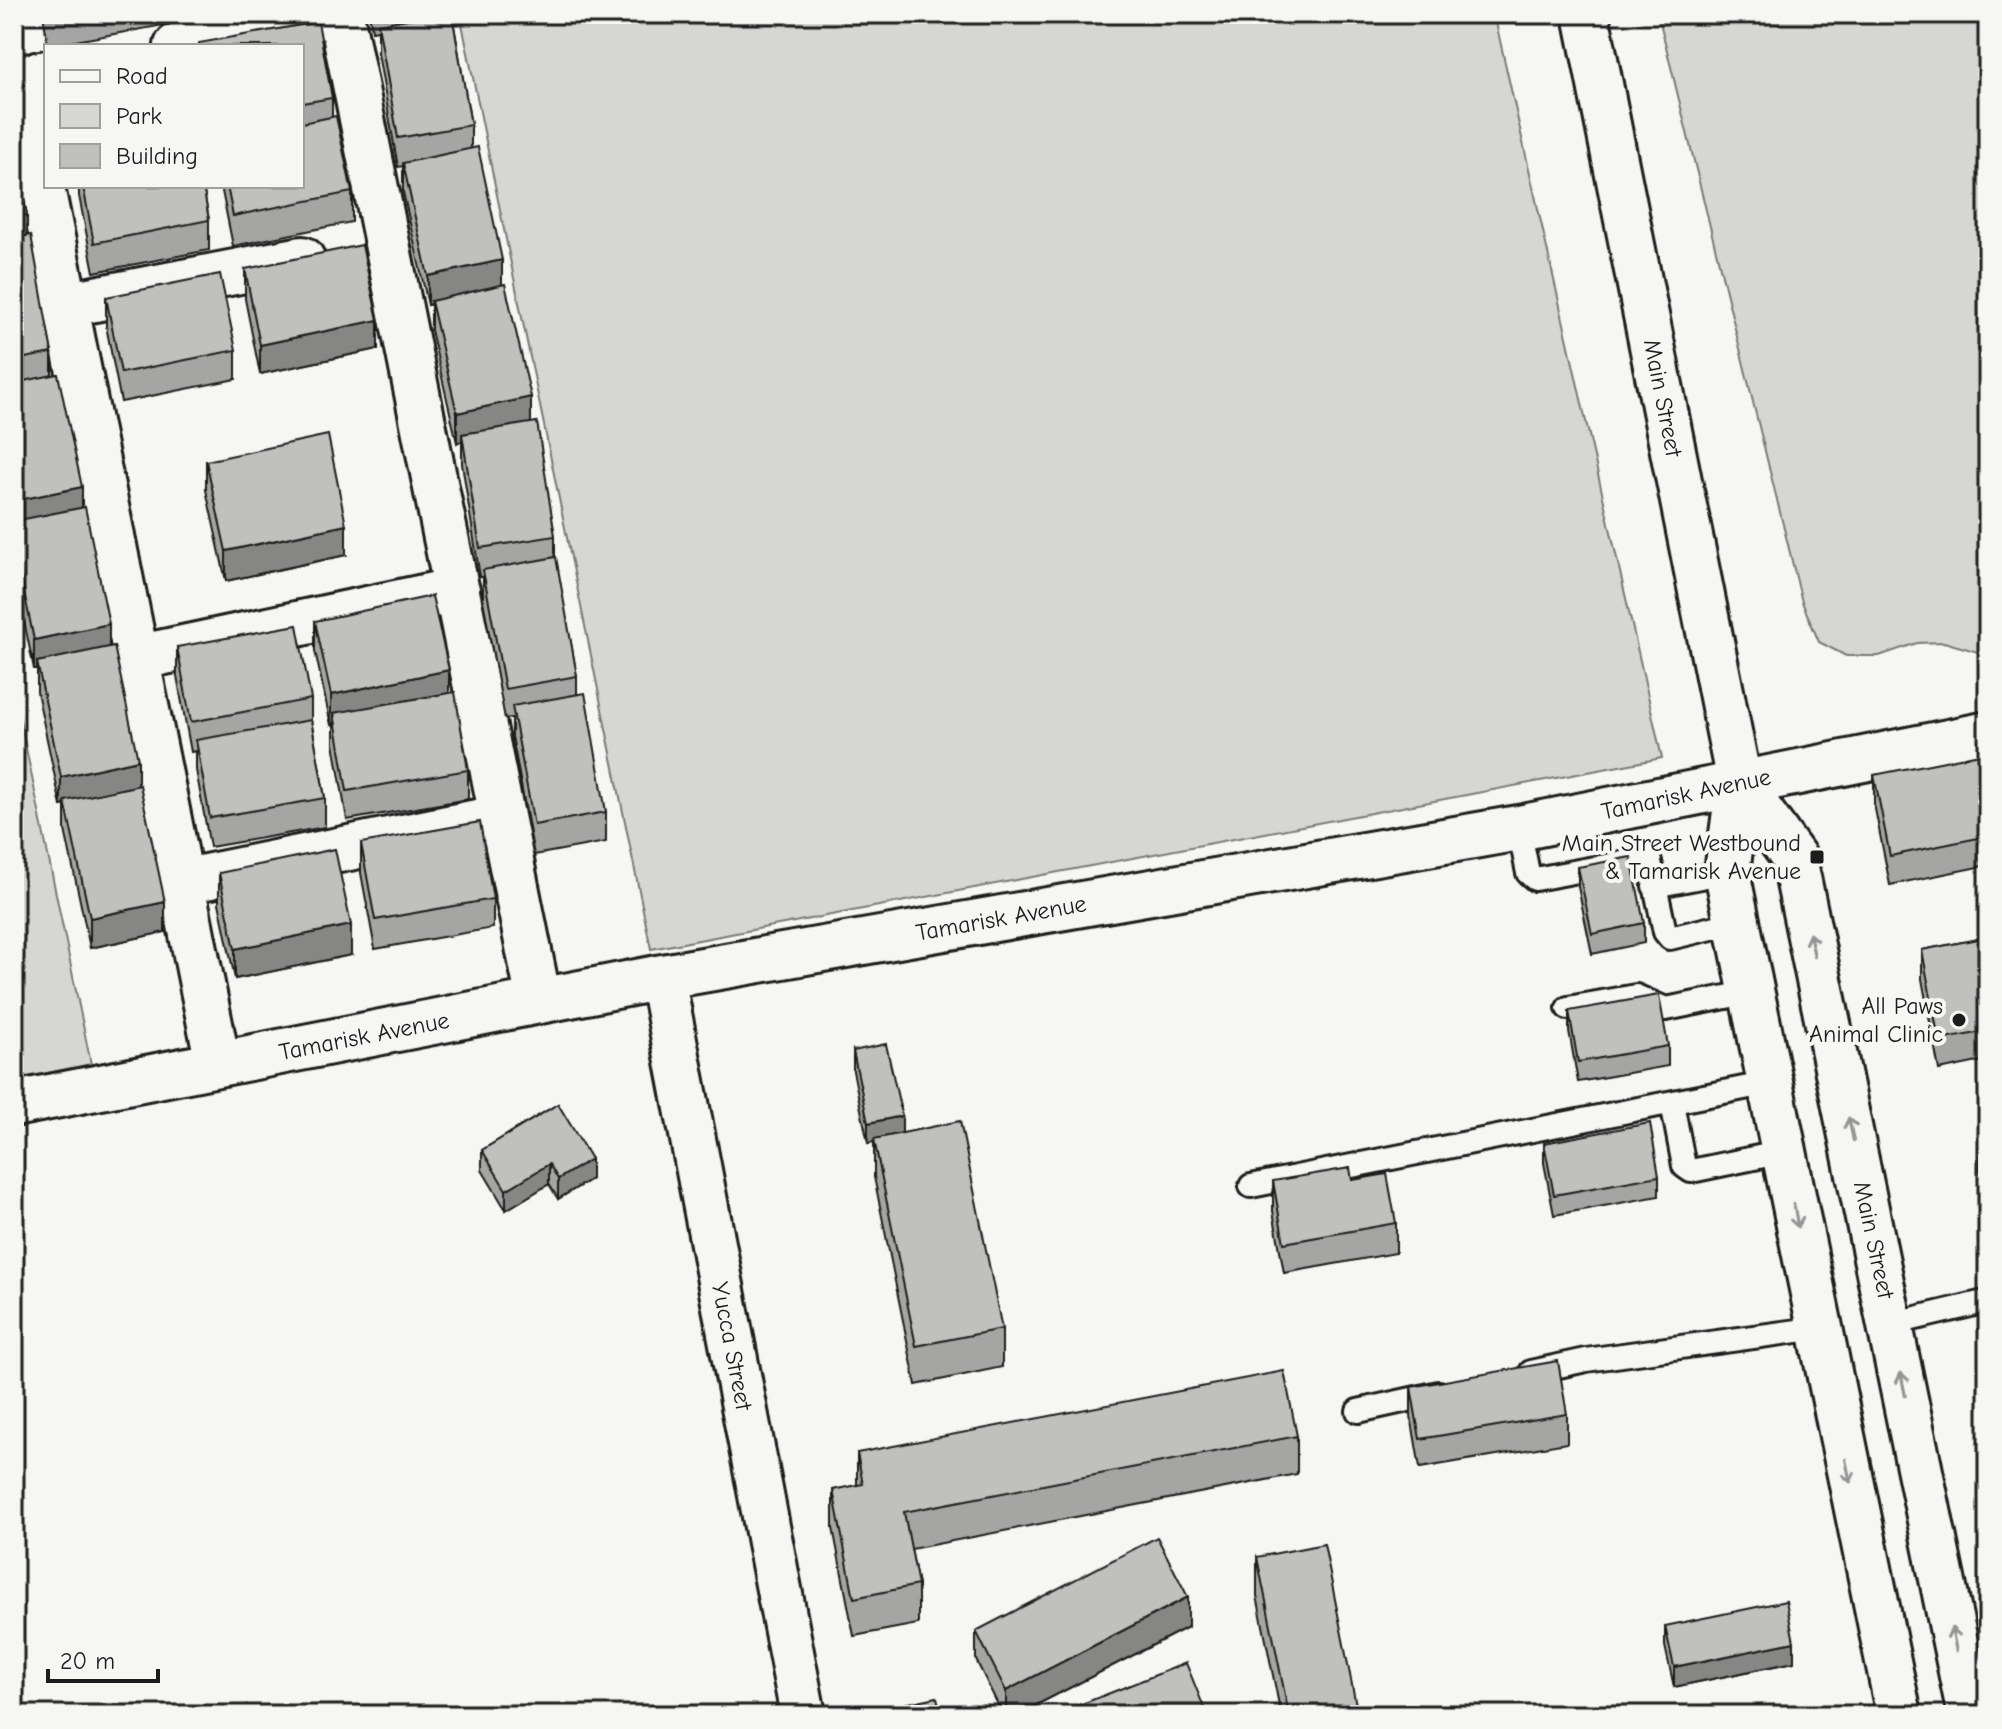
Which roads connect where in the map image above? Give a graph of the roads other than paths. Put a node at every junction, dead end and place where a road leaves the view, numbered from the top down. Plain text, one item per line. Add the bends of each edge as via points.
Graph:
1 (334, 14) edge
2 (341, 14) edge
3 (1586, 14) edge
4 (187, 44) edge
5 (27, 66) edge
6 (44, 176) edge
7 (46, 188) edge
8 (387, 242) junction
9 (64, 305) junction
10 (457, 590) junction
11 (136, 658) junction
12 (1988, 734) edge
13 (1739, 782) junction
14 (502, 817) junction
15 (1519, 828) junction
16 (1727, 872) junction
17 (181, 882) junction
18 (1654, 886) junction
19 (1737, 922) junction
20 (662, 977) junction
21 (1751, 992) junction
22 (539, 1001) junction
23 (1568, 1008) edge
24 (218, 1064) junction
25 (1769, 1083) junction
26 (1672, 1103) junction
27 (14, 1104) edge
28 (1783, 1152) junction
29 (1251, 1186) dead end
30 (1988, 1301) edge
31 (1891, 1324) junction
32 (1819, 1328) junction
33 (1510, 1377) edge
34 (1464, 1387) edge
35 (1358, 1411) dead end
36 (1881, 1627) junction
37 (803, 1715) edge
38 (1899, 1715) edge
39 (1924, 1715) edge
40 (1970, 1715) edge

1 - 4 street
2 - 8 street
3 - 13 street, Main Street
5 - 6 street
7 - 9 street
8 - 9 street
8 - 10 street
9 - 11 street
10 - 11 street
10 - 14 street
11 - 17 street
12 - 13 street, Tamarisk Avenue
13 - 15 street, Tamarisk Avenue
13 - 16 street, Main Street
31 -> 13 street, Main Street via 1794,858
14 - 17 street
14 - 22 street
15 - 18 lane via 1528,873 1535,879 1643,859 1650,862
15 - 20 street, Tamarisk Avenue
16 - 18 lane
16 - 19 street, Main Street
17 - 24 street
18 - 19 lane via 1670,938
19 - 21 street, Main Street
20 - 22 street, Tamarisk Avenue
20 - 37 street, Yucca Street
21 - 23 lane via 1666,1009 1636,996
21 - 25 street, Main Street
22 - 24 street, Tamarisk Avenue
24 - 27 street, Tamarisk Avenue
25 - 26 lane
25 - 28 street, Main Street
26 - 28 lane via 1684,1166 1691,1171
26 - 29 lane
28 -> 32 street, Main Street
30 - 31 lane
40 -> 31 street, Main Street
32 - 33 lane via 1586,1360
32 -> 36 street, Main Street
34 - 35 lane
36 - 38 street, Main Street
36 - 39 street via 1910,1650

